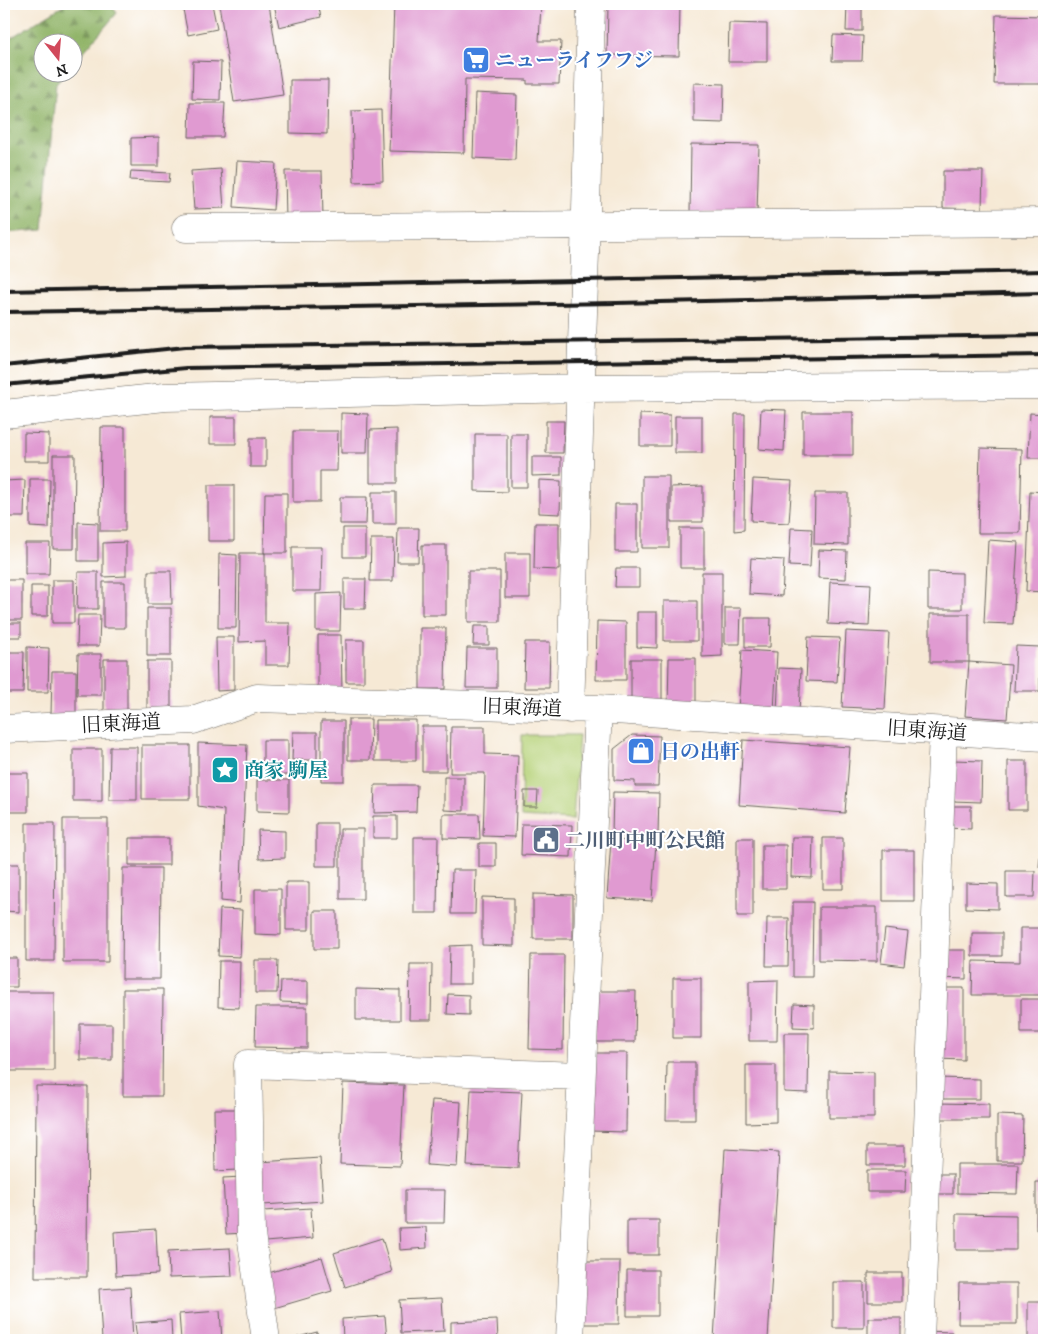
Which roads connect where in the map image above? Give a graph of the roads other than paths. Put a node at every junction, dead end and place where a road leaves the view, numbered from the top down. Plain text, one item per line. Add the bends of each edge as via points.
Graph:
1 (591, 4) edge
2 (1044, 222) edge
3 (186, 228) dead end
4 (585, 239) junction
5 (1044, 385) edge
6 (579, 388) junction
7 (4, 414) edge
8 (570, 709) junction
9 (598, 709) junction
10 (4, 729) edge
11 (943, 731) junction
12 (1044, 736) edge
13 (582, 1076) junction
14 (266, 1340) edge
15 (570, 1340) edge
16 (920, 1340) edge

1 - 4 street
2 - 4 street
3 - 4 street
4 - 6 street
5 - 6 street
6 - 7 street via 165,397
6 - 8 street
8 - 9 street, 旧東海道
8 - 10 street, 旧東海道 via 256,698 193,720
9 - 11 street, 旧東海道
9 - 13 street
11 - 12 street, 旧東海道
11 - 16 street
13 - 14 street via 248,1064 251,1234
13 - 15 street

